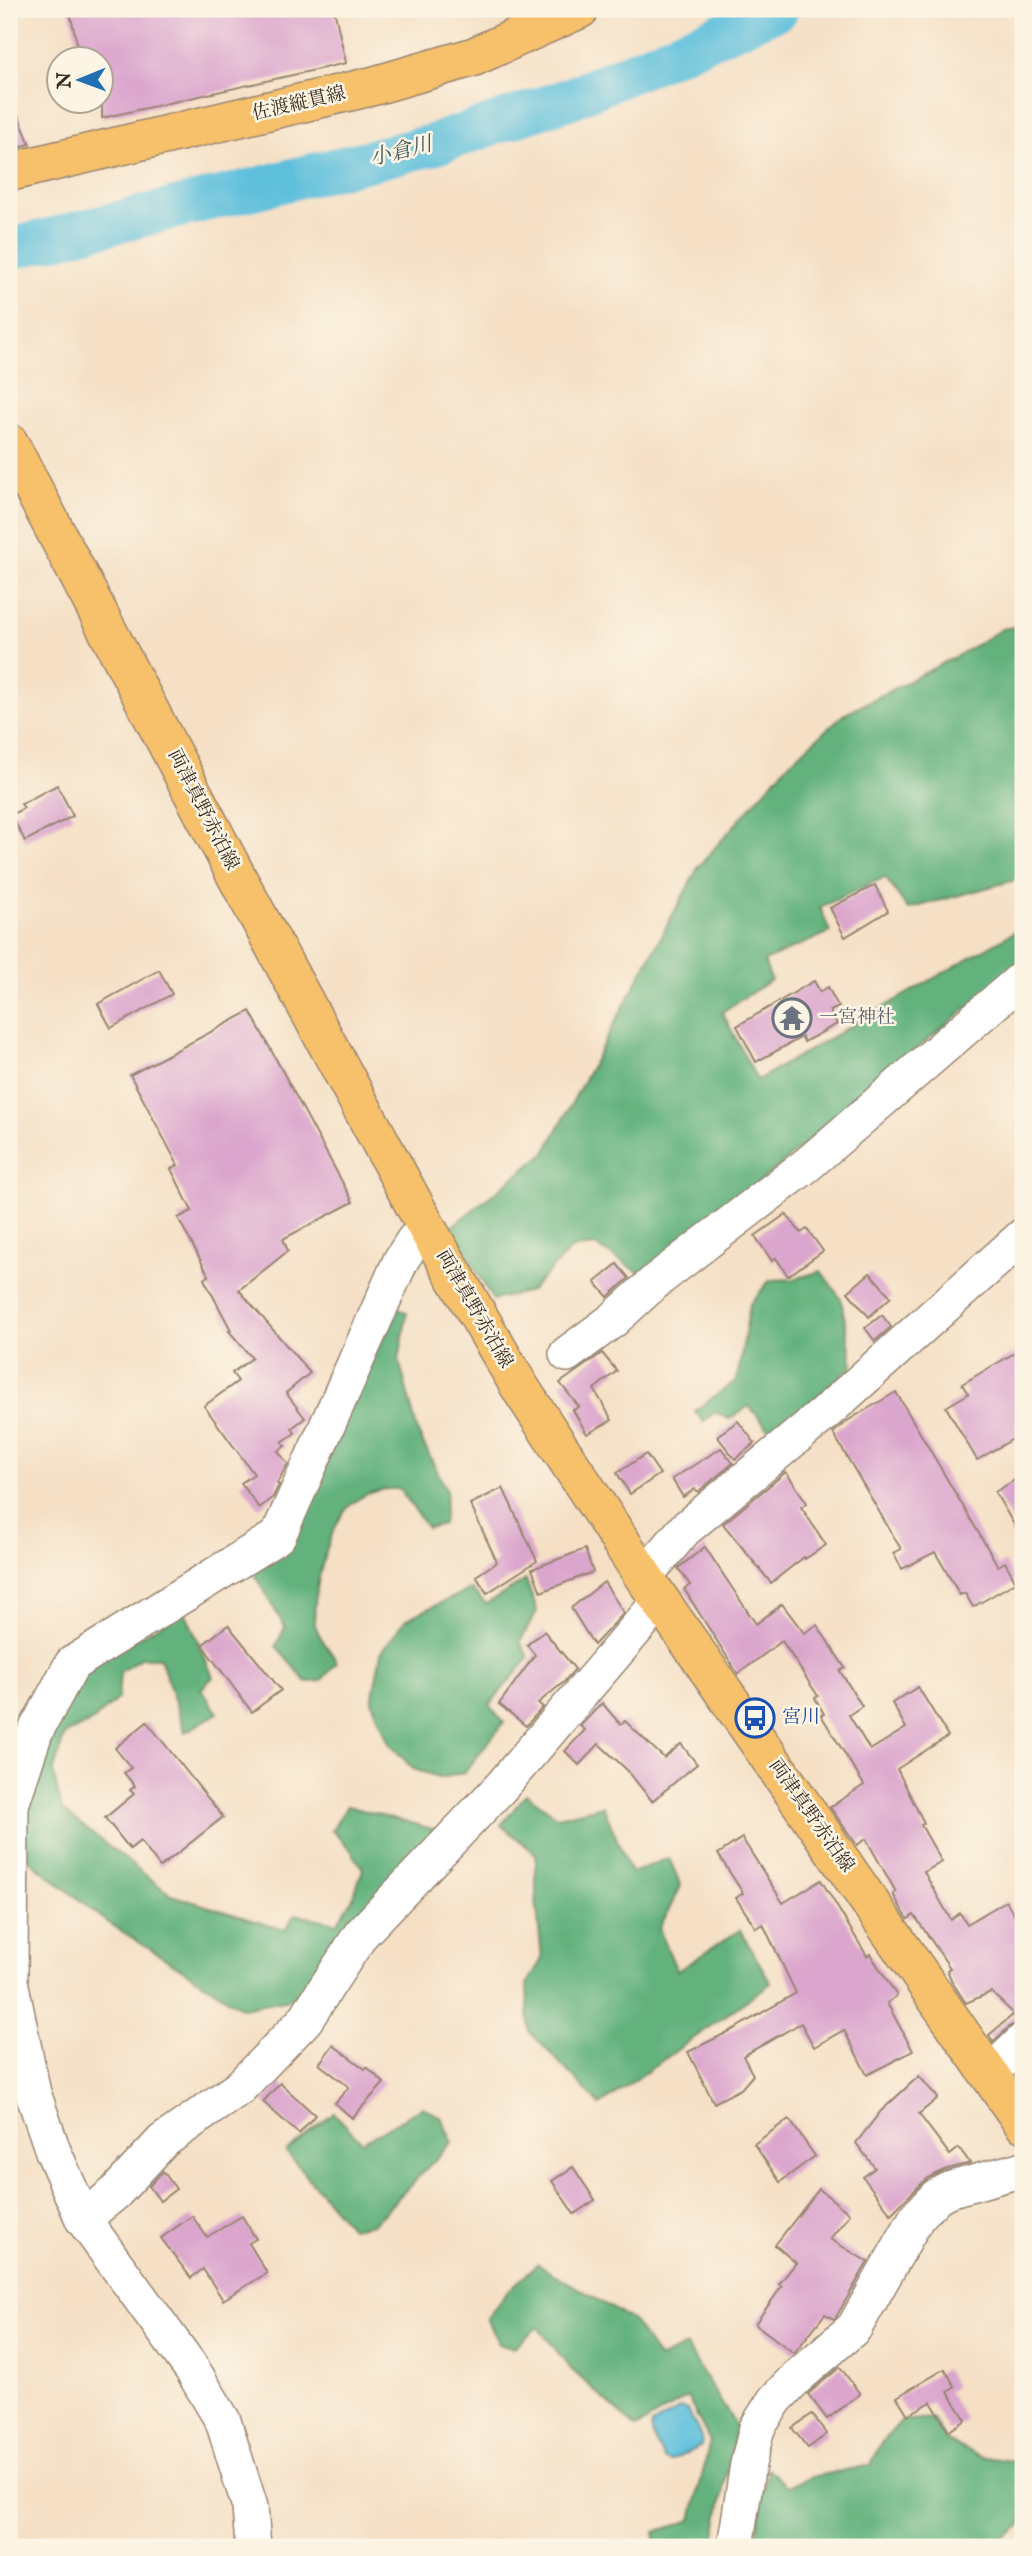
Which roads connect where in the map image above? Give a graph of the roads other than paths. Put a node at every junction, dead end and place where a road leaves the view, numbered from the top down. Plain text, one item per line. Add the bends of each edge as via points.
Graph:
1 (580, 9) edge
2 (9, 173) edge
3 (9, 443) edge
4 (1023, 978) edge
5 (428, 1230) junction
6 (1023, 1236) edge
7 (567, 1354) dead end
8 (652, 1589) junction
9 (1023, 2041) edge
10 (989, 2074) junction
11 (1023, 2123) edge
12 (1023, 2169) edge
13 (83, 2219) junction
14 (253, 2547) edge
15 (735, 2547) edge

1 - 2 main road, 佐渡縦貫線 via 473,57 373,86
3 - 5 main road, 両津真野赤泊線
4 - 7 street via 808,1164
5 - 8 main road, 両津真野赤泊線 via 521,1389
5 - 13 street via 414,1240 401,1260 278,1536 72,1664 34,1732 11,1805 10,1980 33,2093
6 - 8 street via 824,1414 685,1529
8 - 10 main road, 両津真野赤泊線
8 - 13 street via 501,1787 361,1934 305,2020 239,2088 163,2141 116,2193
9 - 10 street
10 - 11 main road, 両津真野赤泊線
12 - 15 street via 937,2196 917,2217 854,2328 775,2400 757,2428
13 - 14 street via 192,2369 223,2421 250,2507

